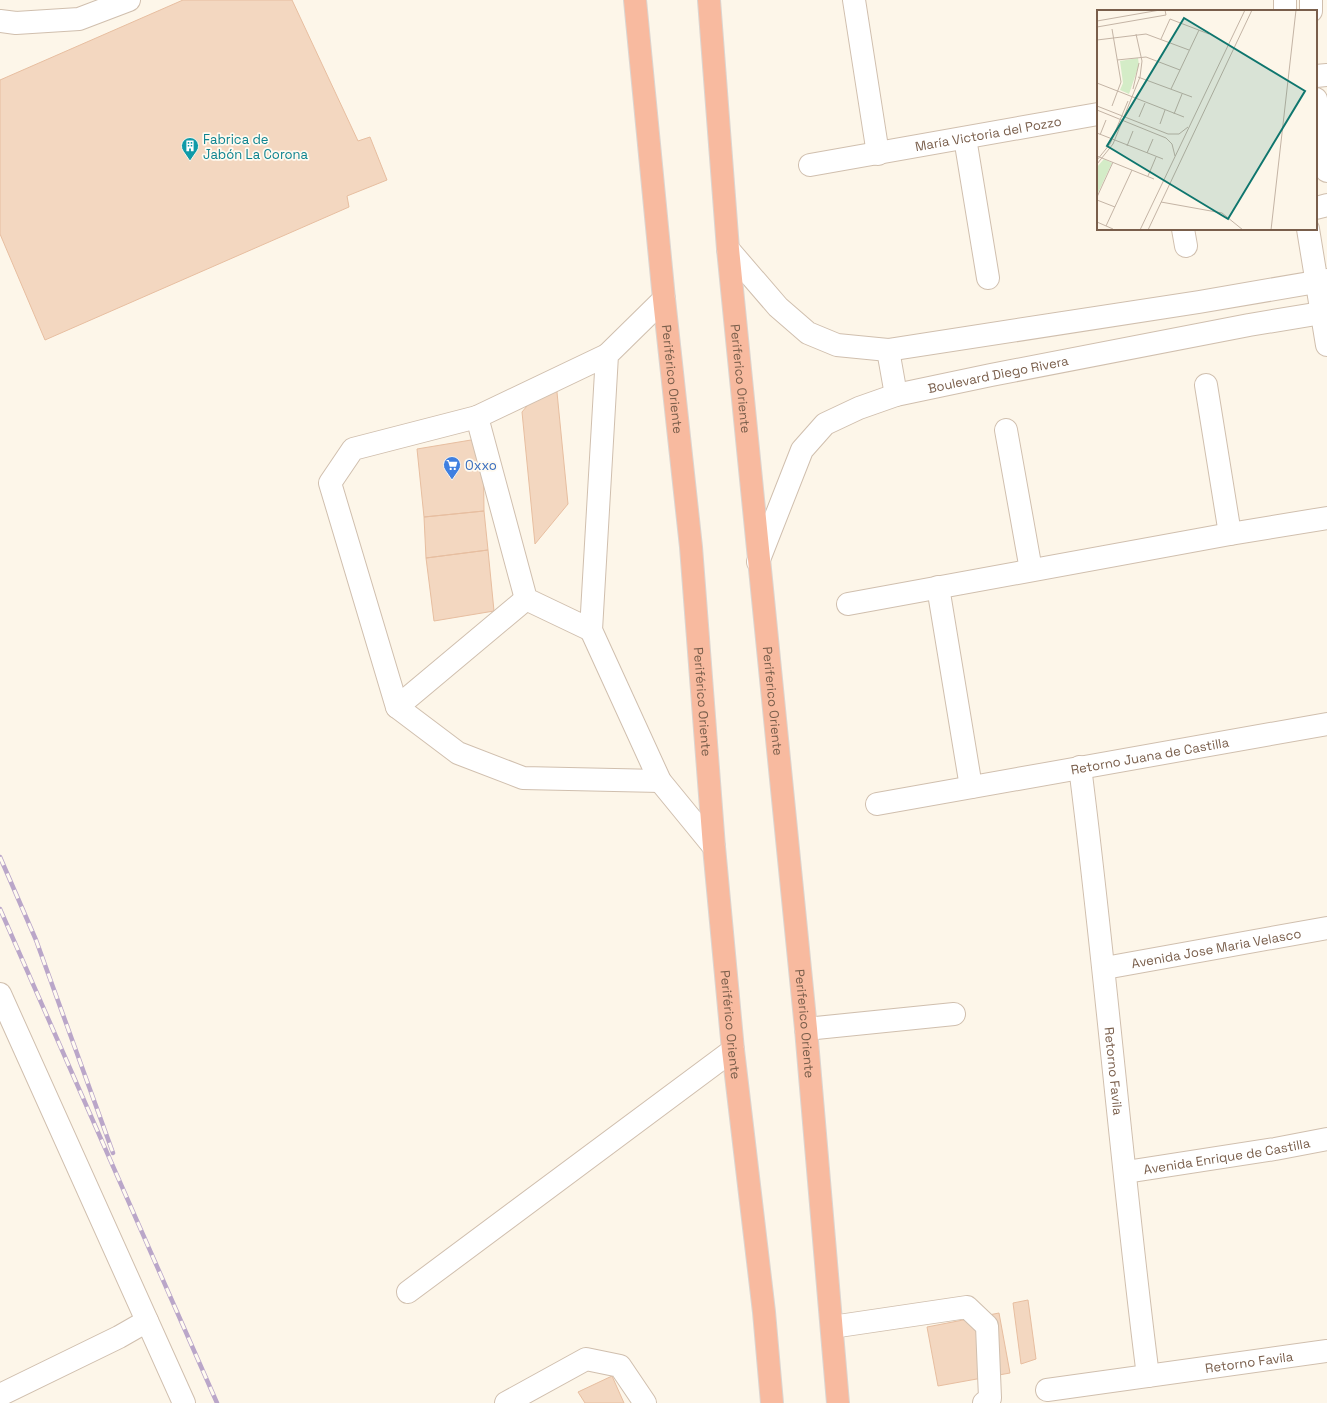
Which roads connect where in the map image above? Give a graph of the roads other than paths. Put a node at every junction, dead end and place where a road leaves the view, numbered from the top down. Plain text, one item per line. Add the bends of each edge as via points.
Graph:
1 (129, 0) edge
2 (635, 0) edge
3 (709, 0) edge
4 (854, 0) edge
5 (1285, 0) edge
6 (1284, 10) edge
7 (0, 21) edge
8 (1327, 75) edge
9 (1317, 76) edge
10 (1097, 114) edge
11 (1317, 116) edge
12 (1318, 134) edge
13 (965, 138) junction
14 (878, 154) junction
15 (810, 165) dead end
16 (1327, 171) edge
17 (1327, 205) edge
18 (1317, 208) edge
19 (1308, 230) edge
20 (728, 249) junction
21 (988, 278) dead end
22 (1322, 280) edge
23 (664, 298) junction
24 (1324, 313) edge
25 (1327, 345) edge
26 (888, 350) junction
27 (607, 354) junction
28 (1206, 385) dead end
29 (896, 394) junction
30 (477, 417) junction
31 (1006, 430) dead end
32 (1327, 518) edge
33 (1230, 534) junction
34 (758, 562) junction
35 (1031, 570) junction
36 (938, 587) junction
37 (526, 599) junction
38 (848, 604) dead end
39 (591, 630) junction
40 (397, 707) junction
41 (1327, 724) edge
42 (1080, 767) junction
43 (660, 781) junction
44 (972, 786) junction
45 (877, 804) dead end
46 (714, 847) junction
47 (1327, 928) edge
48 (1105, 968) junction
49 (0, 994) edge
50 (954, 1014) dead end
51 (806, 1028) junction
52 (733, 1050) junction
53 (1327, 1139) edge
54 (1126, 1172) junction
55 (408, 1292) dead end
56 (147, 1321) junction
57 (832, 1326) junction
58 (1327, 1351) edge
59 (1148, 1376) junction
60 (1047, 1390) dead end
61 (0, 1395) edge
62 (184, 1403) edge
63 (506, 1403) edge
64 (645, 1403) edge
65 (772, 1403) edge
66 (838, 1403) edge
67 (984, 1403) edge

1 - 7 street via 79,19 16,23
2 - 23 highway, Periférico Oriente
3 - 20 highway, Periferico Oriente
4 - 14 street
5 - 6 street
8 - 9 street
10 - 13 street, María Victoria del Pozzo
11 - 12 street
12 - 16 street
13 - 14 street, María Victoria del Pozzo
13 - 21 street
14 - 15 street, María Victoria del Pozzo
17 - 18 street
19 - 22 street
20 - 26 street via 778,307 808,333 837,345
20 - 34 highway, Periferico Oriente
22 - 24 street
22 - 26 street
23 - 27 street
23 - 46 highway, Periférico Oriente via 691,547
24 - 25 street
24 - 29 street, Boulevard Diego Rivera via 1242,326
26 - 29 street
27 - 30 street
27 - 39 street
28 - 33 street
29 - 34 street, Boulevard Diego Rivera via 825,424 802,450
30 - 37 street
30 - 40 street via 353,448 330,484
31 - 35 street
32 - 33 street
33 - 35 street
34 - 51 highway, Periferico Oriente
35 - 36 street
36 - 38 street
36 - 44 street
37 - 39 street
37 - 40 street
39 - 43 street
40 - 43 street via 458,753 523,778
41 - 42 street, Retorno Juana de Castilla
42 - 44 street, Retorno Juana de Castilla
42 - 48 street, Retorno Favila
43 - 46 street
44 - 45 street, Retorno Juana de Castilla
46 - 52 highway, Periférico Oriente
47 - 48 street, Avenida Jose Maria Velasco
48 - 54 street, Retorno Favila
49 - 56 street
50 - 51 street
51 - 57 highway, Periferico Oriente
52 - 55 street
52 - 65 highway, Periférico Oriente via 764,1312
53 - 54 street, Avenida Enrique de Castilla
54 - 59 street, Retorno Favila
56 - 61 street
56 - 62 street
57 - 66 highway, Periferico Oriente
57 - 67 street via 967,1307 987,1326 990,1398
58 - 59 street, Retorno Favila
59 - 60 street, Retorno Favila
63 - 64 street via 586,1359 620,1366

